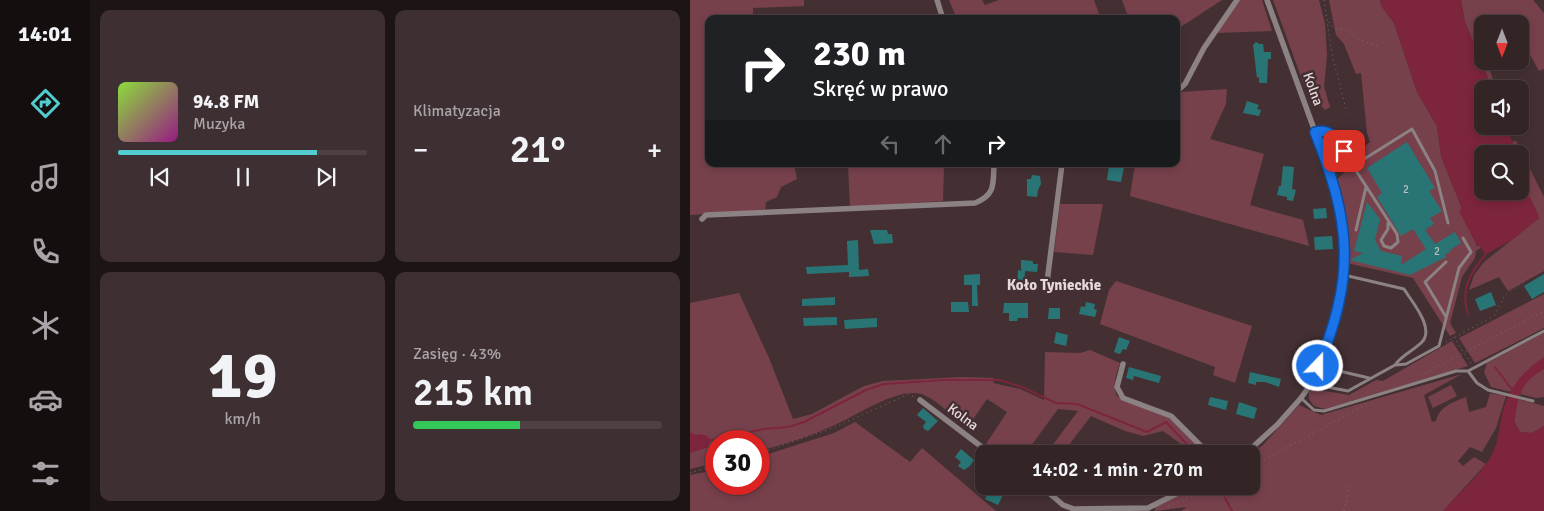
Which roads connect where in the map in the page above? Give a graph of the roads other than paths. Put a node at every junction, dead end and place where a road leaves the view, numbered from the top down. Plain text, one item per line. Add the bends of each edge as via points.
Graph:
1 (937, 0) edge
2 (1237, 0) edge
3 (1266, 0) edge
4 (942, 15) edge
5 (1180, 89) edge
6 (1315, 132) junction
7 (1353, 166) junction
8 (994, 167) edge
9 (1062, 167) edge
10 (1366, 187) junction
11 (702, 219) dead end
12 (1388, 223) junction
13 (1448, 223) dead end
14 (1356, 230) dead end
15 (1463, 238) dead end
16 (1446, 262) dead end
17 (1344, 275) junction
18 (1046, 290) dead end
19 (1446, 318) junction
20 (1544, 331) edge
21 (1123, 364) dead end
22 (1395, 365) junction
23 (1318, 366) junction
24 (1468, 371) junction
25 (1370, 378) junction
26 (1311, 384) junction
27 (1301, 398) junction
28 (920, 400) road end
29 (1533, 401) dead end
30 (979, 445) edge
31 (1201, 445) edge
32 (1255, 445) edge
33 (1051, 495) edge
34 (1174, 495) edge

1 - 4 street
2 - 5 street
3 - 6 street, Kolna
6 - 7 lane via 1333,134
6 - 17 street, Kolna via 1332,178 1344,225
7 - 10 lane
7 - 13 lane via 1412,129 1435,171
8 - 11 street via 992,191 985,199 975,202 706,215
9 - 18 street
10 - 12 lane
10 - 14 lane
12 - 12 lane via 1398,238 1391,248 1384,246 1381,240
15 - 19 lane via 1470,252 1459,268
16 - 19 lane via 1425,282
17 - 22 lane via 1404,289 1427,327 1422,342
17 - 23 street, Kolna via 1336,321
19 - 22 lane via 1439,346 1406,364
20 - 24 lane
21 - 31 street via 1117,386 1123,398 1171,416
22 - 25 lane
23 - 25 lane
23 - 26 street, Kolna
24 - 27 lane via 1456,371 1324,411 1314,410
24 - 29 lane via 1477,383 1488,390
25 - 26 lane via 1348,391
26 - 27 street, Kolna
27 - 32 street, Kolna
28 - 30 street, Kolna
33 - 34 street via 1074,510 1148,508

